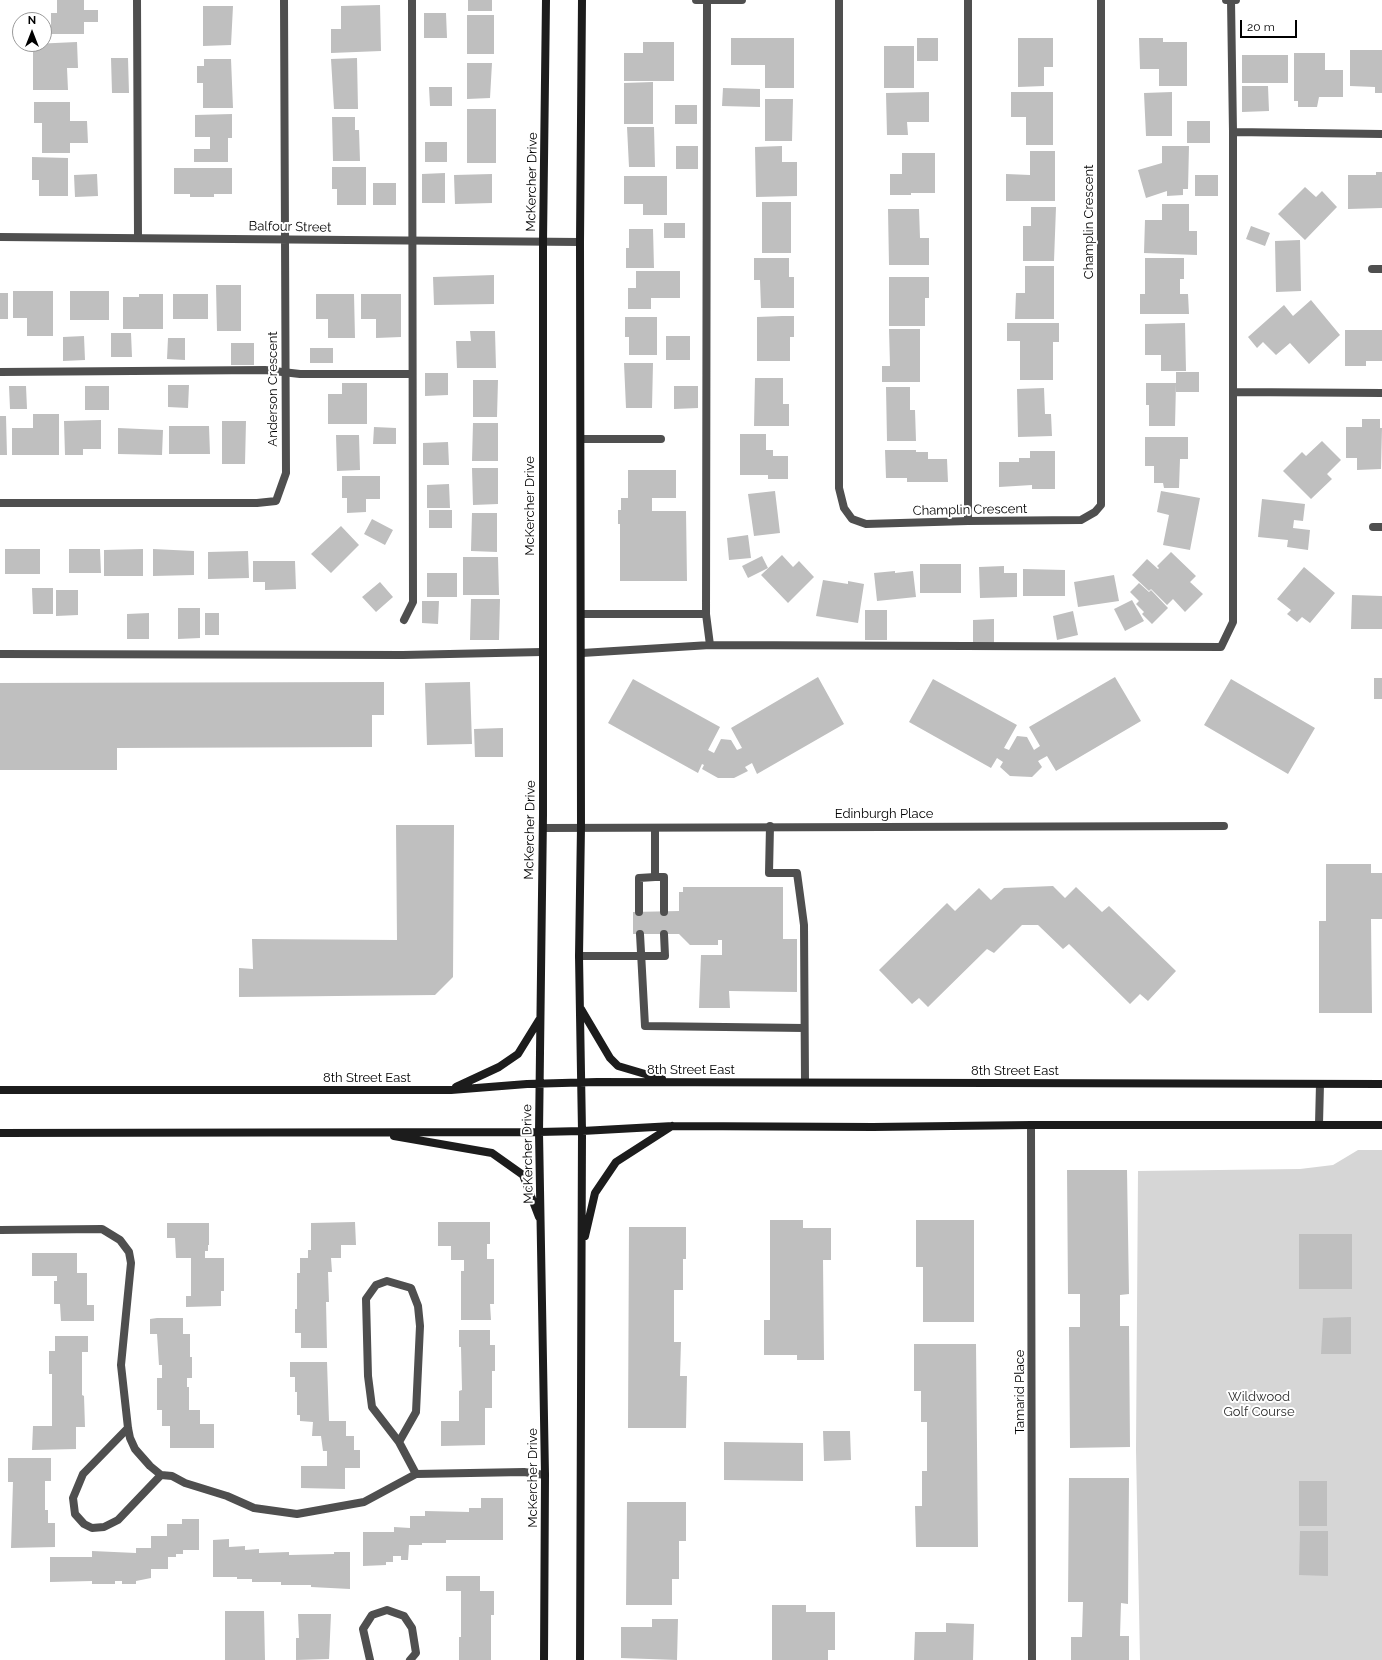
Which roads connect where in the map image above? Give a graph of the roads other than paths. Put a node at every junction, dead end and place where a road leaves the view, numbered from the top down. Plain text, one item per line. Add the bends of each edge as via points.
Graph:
1 (137, 0) edge
2 (284, 0) edge
3 (412, 0) edge
4 (547, 0) edge
5 (582, 0) edge
6 (696, 0) edge
7 (707, 0) edge
8 (742, 0) edge
9 (839, 0) edge
10 (968, 0) edge
11 (1101, 0) edge
12 (1226, 0) edge
13 (1230, 0) edge
14 (1236, 0) edge
15 (1233, 132) junction
16 (1382, 134) edge
17 (0, 237) edge
18 (138, 237) junction
19 (284, 239) junction
20 (412, 240) junction
21 (543, 241) junction
22 (580, 242) junction
23 (1372, 269) dead end
24 (1382, 269) edge
25 (0, 372) edge
26 (284, 372) junction
27 (412, 374) junction
28 (1234, 392) junction
29 (1382, 393) edge
30 (581, 440) junction
31 (661, 440) dead end
32 (0, 503) edge
33 (968, 521) junction
34 (1373, 527) dead end
35 (1382, 528) edge
36 (581, 614) junction
37 (706, 614) junction
38 (404, 620) dead end
39 (710, 645) junction
40 (542, 652) junction
41 (582, 653) junction
42 (0, 654) edge
43 (770, 826) junction
44 (1224, 826) dead end
45 (581, 827) junction
46 (543, 828) junction
47 (655, 828) junction
48 (655, 877) junction
49 (639, 912) dead end
50 (664, 912) dead end
51 (640, 934) dead end
52 (664, 934) dead end
53 (579, 956) junction
54 (641, 956) junction
55 (581, 1008) junction
56 (540, 1019) junction
57 (804, 1028) junction
58 (671, 1082) junction
59 (806, 1082) junction
60 (582, 1083) junction
61 (540, 1084) junction
62 (1320, 1084) junction
63 (1382, 1084) edge
64 (0, 1090) edge
65 (451, 1090) junction
66 (1319, 1124) junction
67 (1032, 1125) junction
68 (1382, 1125) edge
69 (673, 1126) junction
70 (582, 1131) junction
71 (371, 1132) junction
72 (539, 1132) junction
73 (0, 1133) edge
74 (542, 1222) junction
75 (0, 1230) edge
76 (582, 1250) junction
77 (128, 1428) junction
78 (399, 1442) junction
79 (161, 1474) junction
80 (416, 1474) junction
81 (545, 1476) junction
82 (370, 1660) edge
83 (410, 1660) edge
84 (544, 1660) edge
85 (580, 1660) edge
86 (1032, 1660) edge

1 - 18 street
2 - 19 street, Anderson Crescent
3 - 20 street
4 - 21 main road, McKercher Drive
5 - 22 main road
6 - 7 street
7 - 8 street
7 - 37 street
9 - 33 street, Champlin Crescent via 841,497 844,508 852,519 866,524
10 - 33 street
11 - 33 street, Champlin Crescent via 1101,505 1081,520
12 - 13 street
13 - 14 street
13 - 15 street
15 - 16 street
15 - 28 street
17 - 18 street, Balfour Street
18 - 19 street, Balfour Street
19 - 20 street, Balfour Street
19 - 26 street, Anderson Crescent
20 - 21 street, Balfour Street
20 - 27 street
21 - 22 street, Balfour Street
21 - 40 main road, McKercher Drive
22 - 30 main road
23 - 24 street
25 - 26 street
26 - 27 street
26 - 32 street, Anderson Crescent via 286,473 276,501
27 - 38 street via 413,602
28 - 29 street
28 - 39 street via 1233,622 1221,647
30 - 31 street
30 - 36 main road
34 - 35 street
36 - 37 street
36 - 41 main road
37 - 39 street
39 - 41 street
40 - 42 street via 403,655
40 - 46 main road, McKercher Drive
41 - 45 main road
43 - 44 street, Edinburgh Place
43 - 47 street, Edinburgh Place
43 - 57 street via 769,873 797,873 804,924
45 - 46 street, Edinburgh Place
45 - 47 street, Edinburgh Place
45 - 53 main road
46 - 56 main road, McKercher Drive
47 - 48 street
48 - 49 street via 639,878
48 - 50 street via 664,877
51 - 54 street
52 - 54 street via 665,956
53 - 54 street
53 - 55 main road
54 - 57 street via 645,1026
55 - 58 main road via 610,1058 618,1066
55 - 60 main road
56 - 61 main road, McKercher Drive
56 - 65 main road via 518,1054
57 - 59 street
58 - 59 main road, 8th Street East
58 - 60 main road, 8th Street East
59 - 62 main road, 8th Street East
60 - 61 main road, 8th Street East
60 - 70 main road
61 - 65 main road, 8th Street East
61 - 72 main road, McKercher Drive
62 - 63 main road, 8th Street East
62 - 66 street
64 - 65 main road, 8th Street East
66 - 67 main road
66 - 68 main road
67 - 69 main road
67 - 86 street, Tamarid Place
69 - 70 main road
69 - 76 main road via 612,1167 595,1193
70 - 72 main road
70 - 76 main road
71 - 72 main road
71 - 73 main road
71 - 74 main road via 492,1153 523,1175
72 - 74 main road, McKercher Drive
74 - 81 main road, McKercher Drive
75 - 77 street via 102,1230 120,1240 129,1252 131,1263 121,1366
76 - 85 main road
77 - 79 street via 136,1449 150,1466
77 - 79 street via 83,1474 73,1498 75,1514 92,1528 104,1527 118,1520
78 - 78 street via 416,1412 420,1326 416,1297 411,1288 387,1281 376,1285 366,1299 368,1376 372,1407
78 - 80 street
79 - 80 street via 254,1508 297,1514 364,1502
80 - 81 street via 524,1472
81 - 84 main road, McKercher Drive
82 - 83 street via 363,1629 372,1615 387,1610 404,1616 412,1628 416,1653

